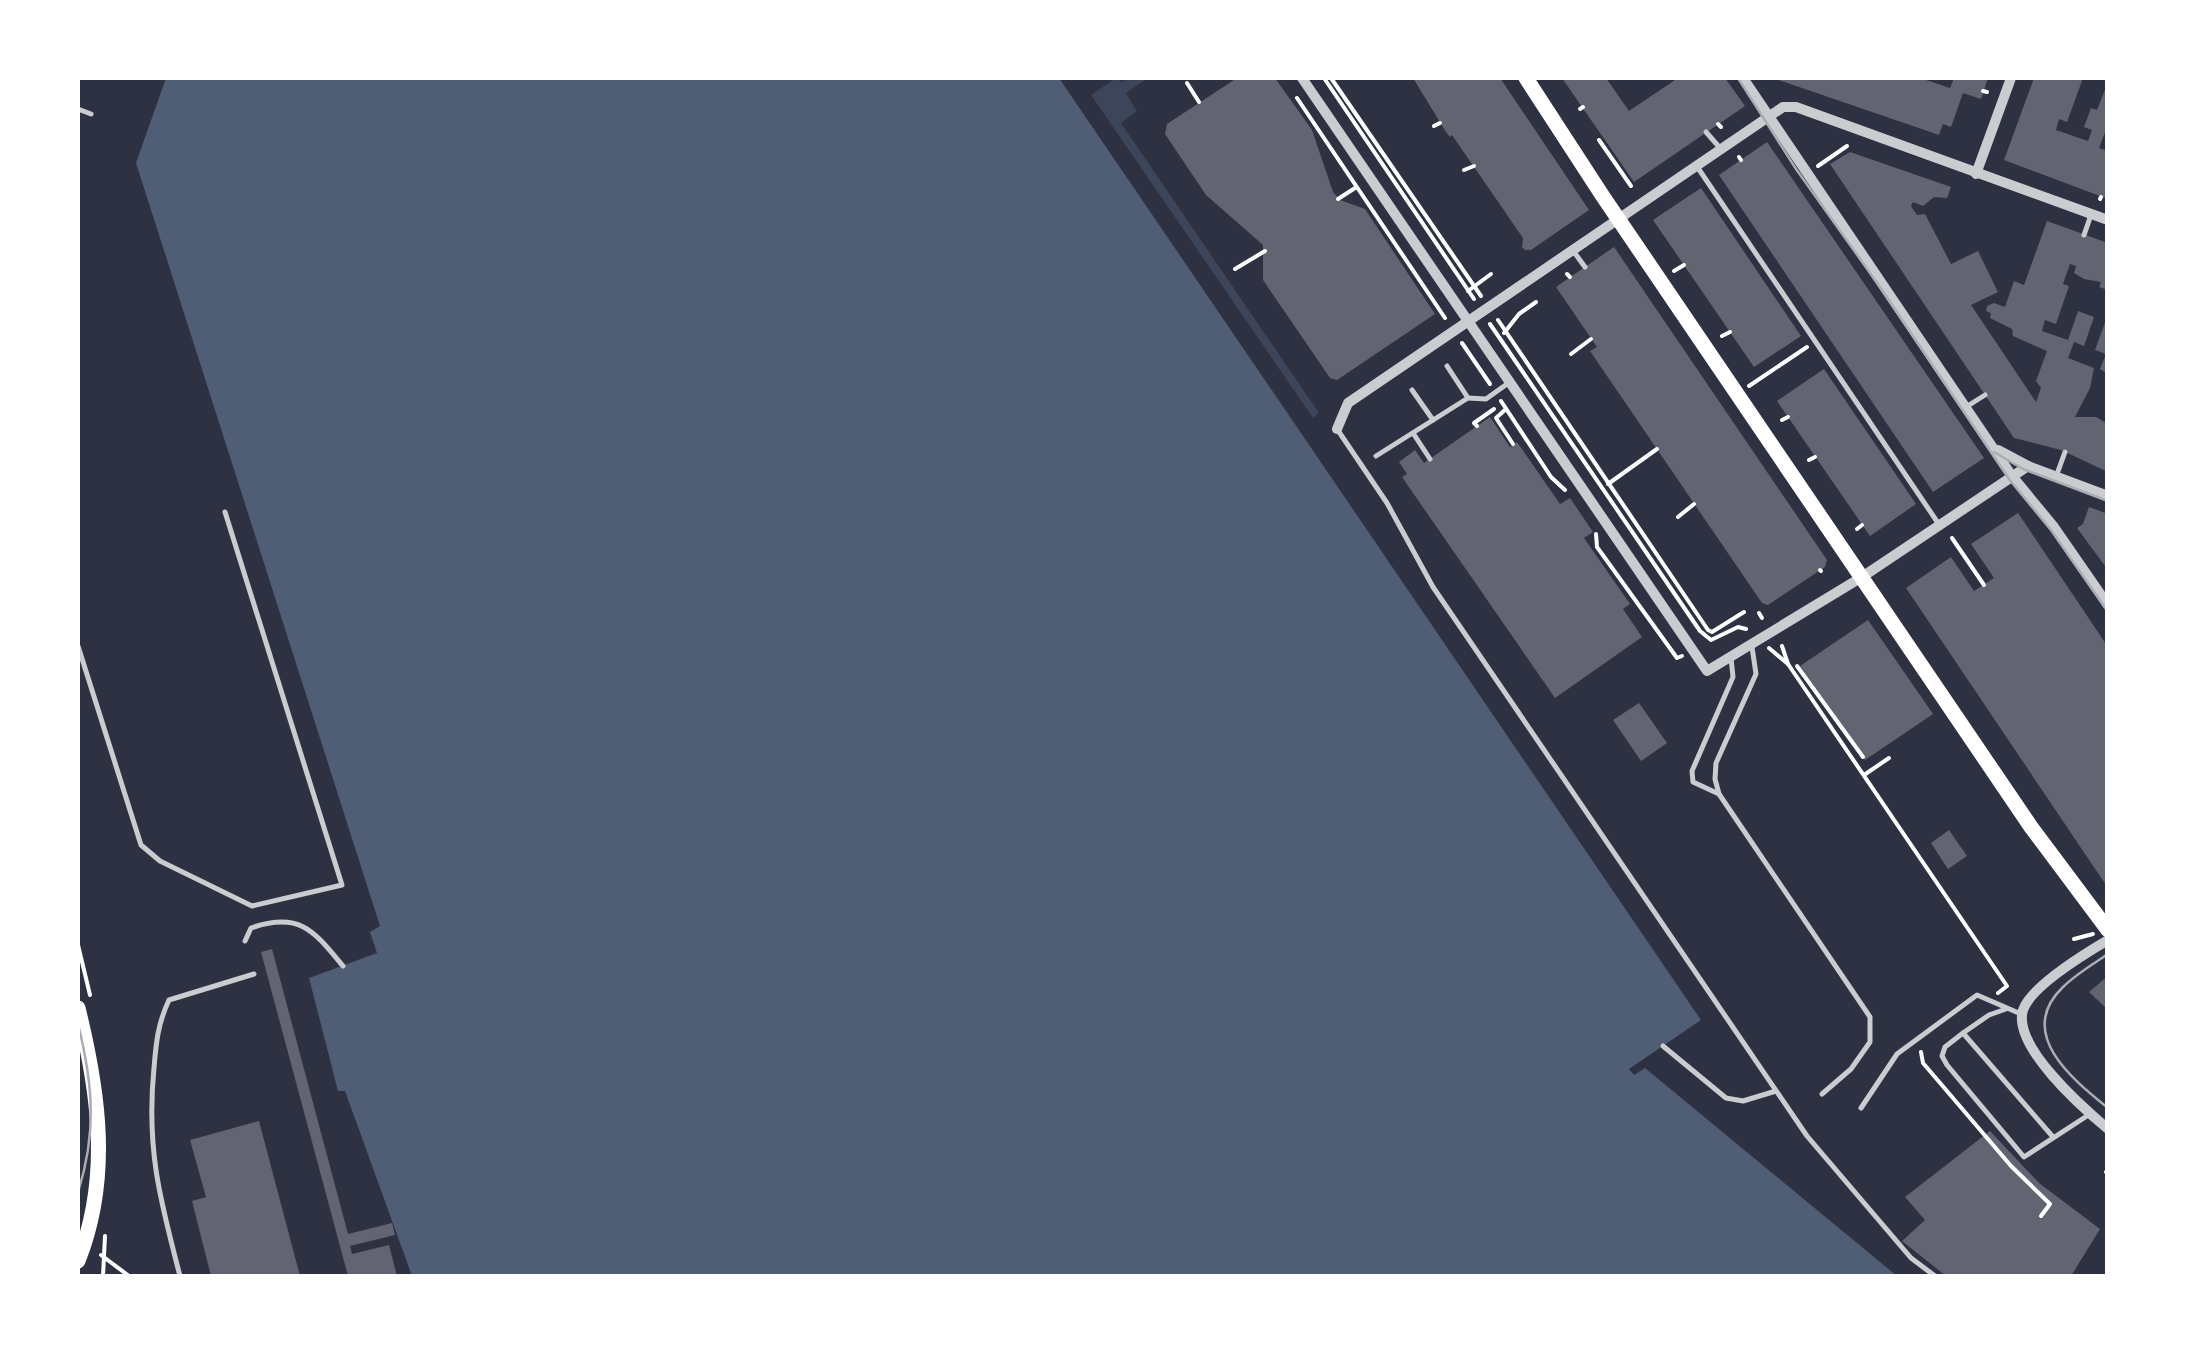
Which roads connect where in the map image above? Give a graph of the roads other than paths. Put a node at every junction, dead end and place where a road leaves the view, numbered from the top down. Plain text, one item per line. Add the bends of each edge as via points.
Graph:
1 (1302, 78) edge
2 (1526, 78) edge
3 (1743, 78) edge
4 (2011, 78) edge
5 (78, 110) edge
6 (91, 114) dead end
7 (1768, 116) junction
8 (1706, 132) dead end
9 (1720, 148) junction
10 (1696, 165) junction
11 (1976, 174) junction
12 (2091, 215) junction
13 (1617, 218) junction
14 (2108, 220) edge
15 (2084, 234) dead end
16 (1572, 249) junction
17 (1585, 267) dead end
18 (1467, 321) junction
19 (1446, 366) dead end
20 (1510, 382) junction
21 (1412, 390) dead end
22 (1986, 394) dead end
23 (1468, 398) junction
24 (1966, 407) junction
25 (1432, 420) junction
26 (1338, 429) joint
27 (1413, 433) junction
28 (1992, 446) junction
29 (2065, 452) dead end
30 (1376, 456) dead end
31 (1430, 458) dead end
32 (2028, 466) junction
33 (2012, 476) junction
34 (2056, 477) junction
35 (2108, 496) edge
36 (225, 512) dead end
37 (1940, 525) junction
38 (1862, 577) junction
39 (2108, 605) edge
40 (1756, 643) junction
41 (78, 646) edge
42 (1731, 658) junction
43 (1719, 794) junction
44 (2108, 930) edge
45 (2108, 940) edge
46 (245, 941) dead end
47 (343, 966) dead end
48 (254, 974) dead end
49 (78, 1008) edge
50 (2006, 1009) junction
51 (2023, 1011) junction
52 (1964, 1033) junction
53 (1662, 1046) dead end
54 (1776, 1092) junction
55 (1822, 1094) dead end
56 (1861, 1108) dead end
57 (2090, 1114) junction
58 (2108, 1129) edge
59 (2053, 1137) junction
60 (80, 1256) edge
61 (180, 1276) edge
62 (1935, 1276) edge

1 - 18 street
2 - 13 main road
3 - 7 street
4 - 11 street
5 - 6 lane
7 - 9 street
7 - 11 street via 1783,107 1803,110
7 - 24 street
8 - 9 lane
9 - 10 street
10 - 13 street
10 - 37 lane
11 - 12 street
12 - 14 street
12 - 15 lane
13 - 16 street
13 - 38 main road
16 - 17 lane
16 - 18 street
18 - 20 street
18 - 26 street via 1348,403
19 - 23 lane
20 - 23 lane via 1486,399
20 - 42 street via 1707,672
21 - 25 lane
22 - 24 lane
23 - 25 lane
24 - 28 street
25 - 27 lane
26 - 54 lane via 1425,573
27 - 30 lane
27 - 31 lane
28 - 32 street
28 - 33 street
29 - 34 lane
32 - 33 street
32 - 34 street
33 - 37 street
33 - 39 street
34 - 35 street
36 - 41 lane via 342,885 252,906 150,853 141,844
37 - 38 street
38 - 40 street
38 - 44 main road via 2058,867
40 - 42 street
40 - 43 lane via 1756,674 1716,763
42 - 43 lane via 1733,677 1692,770 1693,782
43 - 55 lane via 1870,1018 1870,1042
45 - 51 street via 2048,982
46 - 47 lane via 251,928 293,922 313,930
48 - 61 lane via 169,1000 158,1022 150,1110 155,1181
49 - 60 main road via 94,1076 100,1162
50 - 51 lane
50 - 52 lane
50 - 56 lane via 1977,996 1897,1054
51 - 57 street via 2033,1048
52 - 59 lane
52 - 59 lane via 1942,1056 2024,1157
53 - 54 lane via 1726,1098 1743,1101
54 - 62 lane via 1911,1258
57 - 58 street
57 - 59 lane

